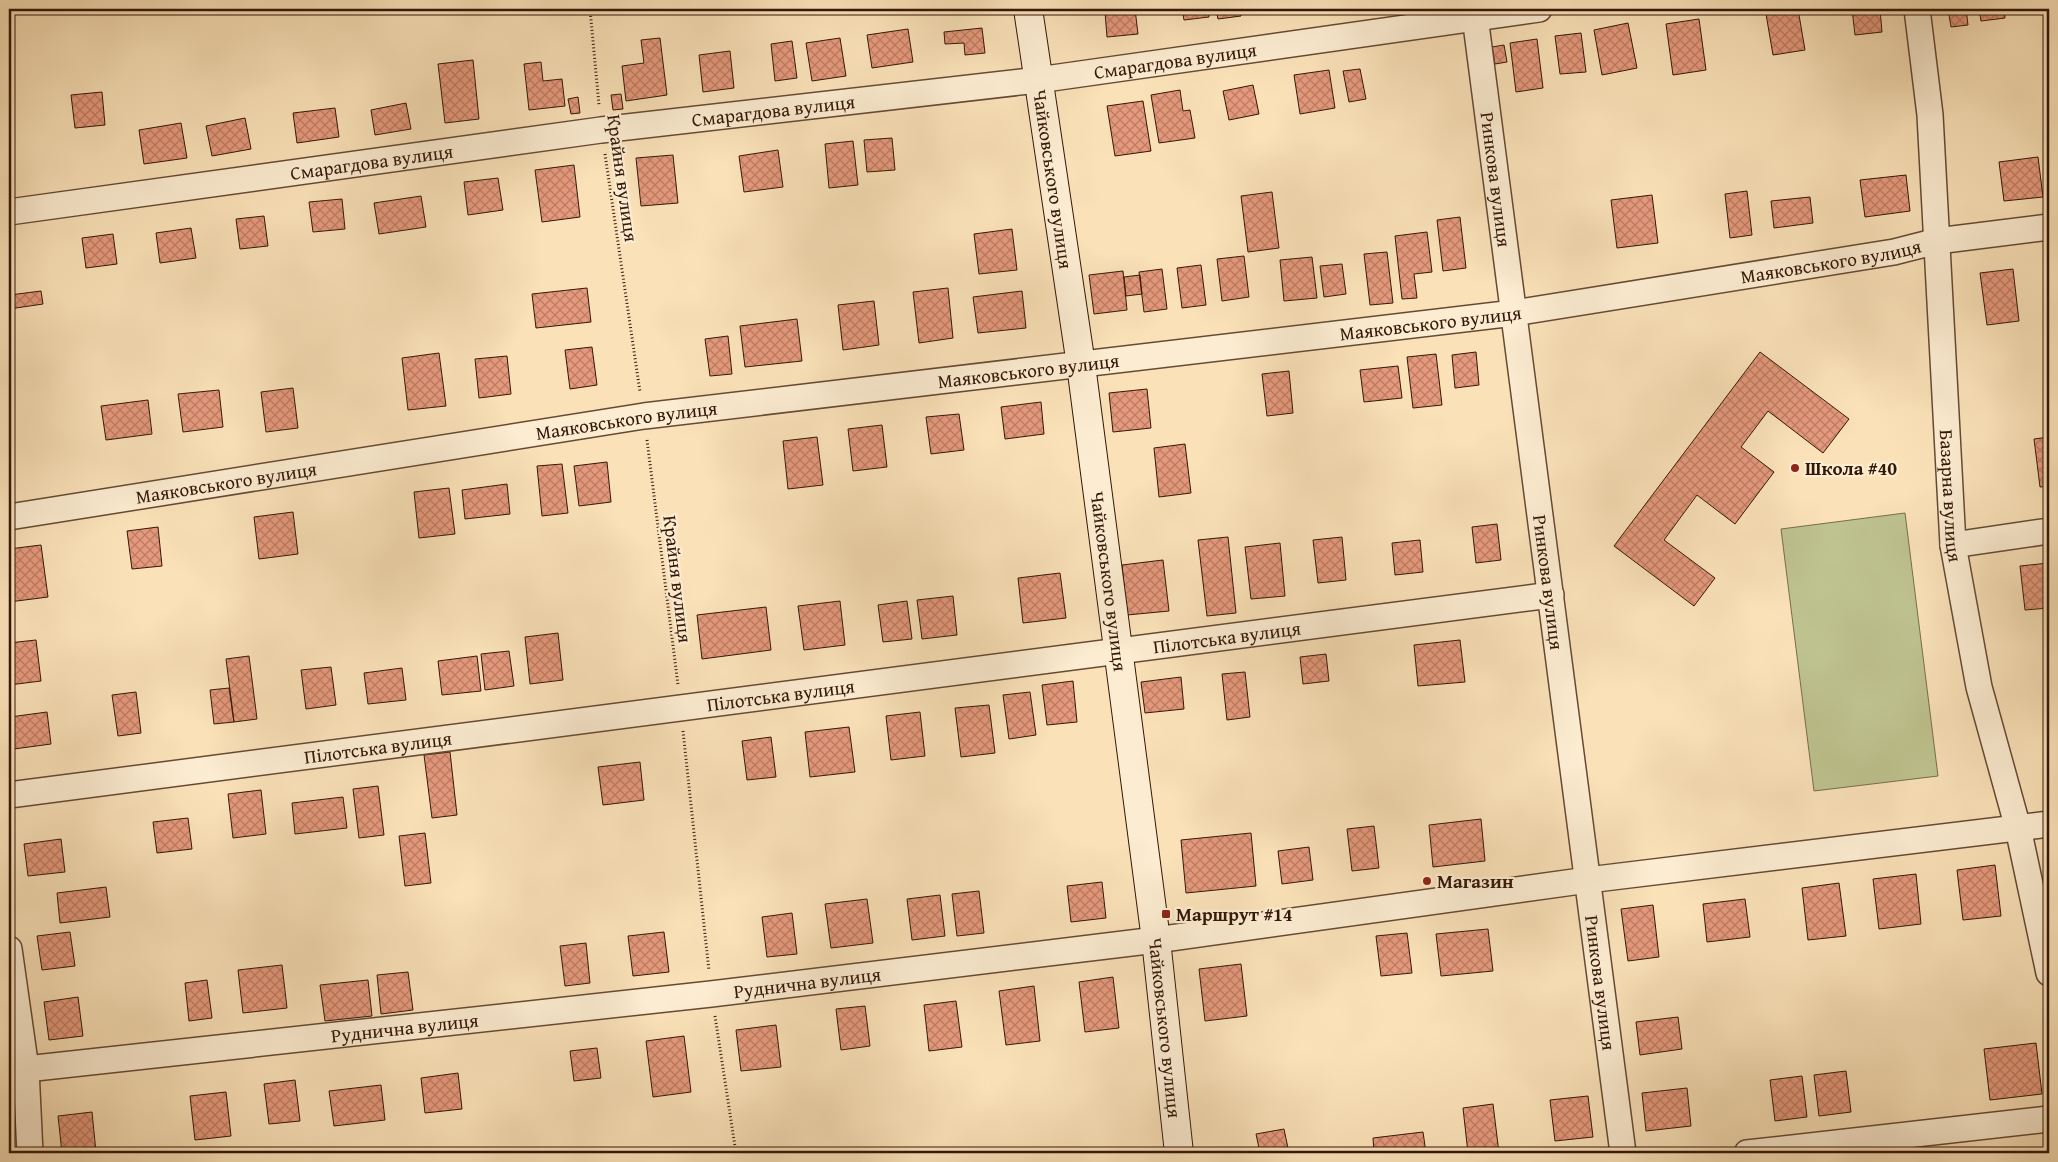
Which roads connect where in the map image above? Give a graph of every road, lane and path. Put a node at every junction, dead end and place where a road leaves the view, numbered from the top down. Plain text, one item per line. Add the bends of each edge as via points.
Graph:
1 (590, 9) edge
2 (1028, 9) edge
3 (1539, 9) edge
4 (1917, 9) edge
5 (1475, 14) edge
6 (1038, 80) junction
7 (601, 130) junction
8 (9, 212) edge
9 (2049, 227) edge
10 (1937, 241) junction
11 (1514, 313) junction
12 (1081, 365) junction
13 (644, 416) junction
14 (9, 517) edge
15 (2049, 531) edge
16 (1953, 546) junction
17 (1551, 594) junction
18 (1118, 652) junction
19 (681, 709) junction
20 (9, 795) edge
21 (2049, 824) edge
22 (2018, 828) junction
23 (1588, 880) junction
24 (1156, 940) junction
25 (9, 949) edge
26 (2049, 973) edge
27 (711, 994) junction
28 (26, 1069) junction
29 (2049, 1119) edge
30 (30, 1153) edge
31 (736, 1153) edge
32 (1179, 1153) edge
33 (1623, 1153) edge
34 (1747, 1153) edge

1 - 7 path, Крайня вулиця
2 - 6 street, Чайковського вулиця
3 - 5 street, Смарагдова вулиця
4 - 10 street, Базарна вулиця via 1930,115
5 - 6 street, Смарагдова вулиця
5 - 11 street, Ринкова вулиця
6 - 7 street, Смарагдова вулиця
6 - 12 street, Чайковського вулиця
7 - 8 street, Смарагдова вулиця
7 - 13 path, Крайня вулиця
9 - 10 street, Маяковського вулиця
10 - 11 street, Маяковського вулиця via 1894,252
10 - 16 street, Базарна вулиця
11 - 12 street, Маяковського вулиця
11 - 17 street, Ринкова вулиця
12 - 13 street, Маяковського вулиця
12 - 18 street, Чайковського вулиця
13 - 14 street, Маяковського вулиця
13 - 19 path, Крайня вулиця
15 - 16 street
16 - 22 street, Базарна вулиця via 1979,687
17 - 18 street, Пілотська вулиця
17 - 23 street, Ринкова вулиця
18 - 19 street, Пілотська вулиця
18 - 24 street, Чайковського вулиця
19 - 20 street, Пілотська вулиця
19 - 27 path, Крайня вулиця
21 - 22 street, Руднична вулиця
22 - 23 street, Руднична вулиця
22 - 26 street, Базарна вулиця
23 - 24 street, Руднична вулиця
23 - 33 street, Ринкова вулиця
24 - 27 street, Руднична вулиця
24 - 32 street, Чайковського вулиця
25 - 28 street
27 - 28 street, Руднична вулиця
27 - 31 path, Крайня вулиця
28 - 30 street
29 - 34 street

